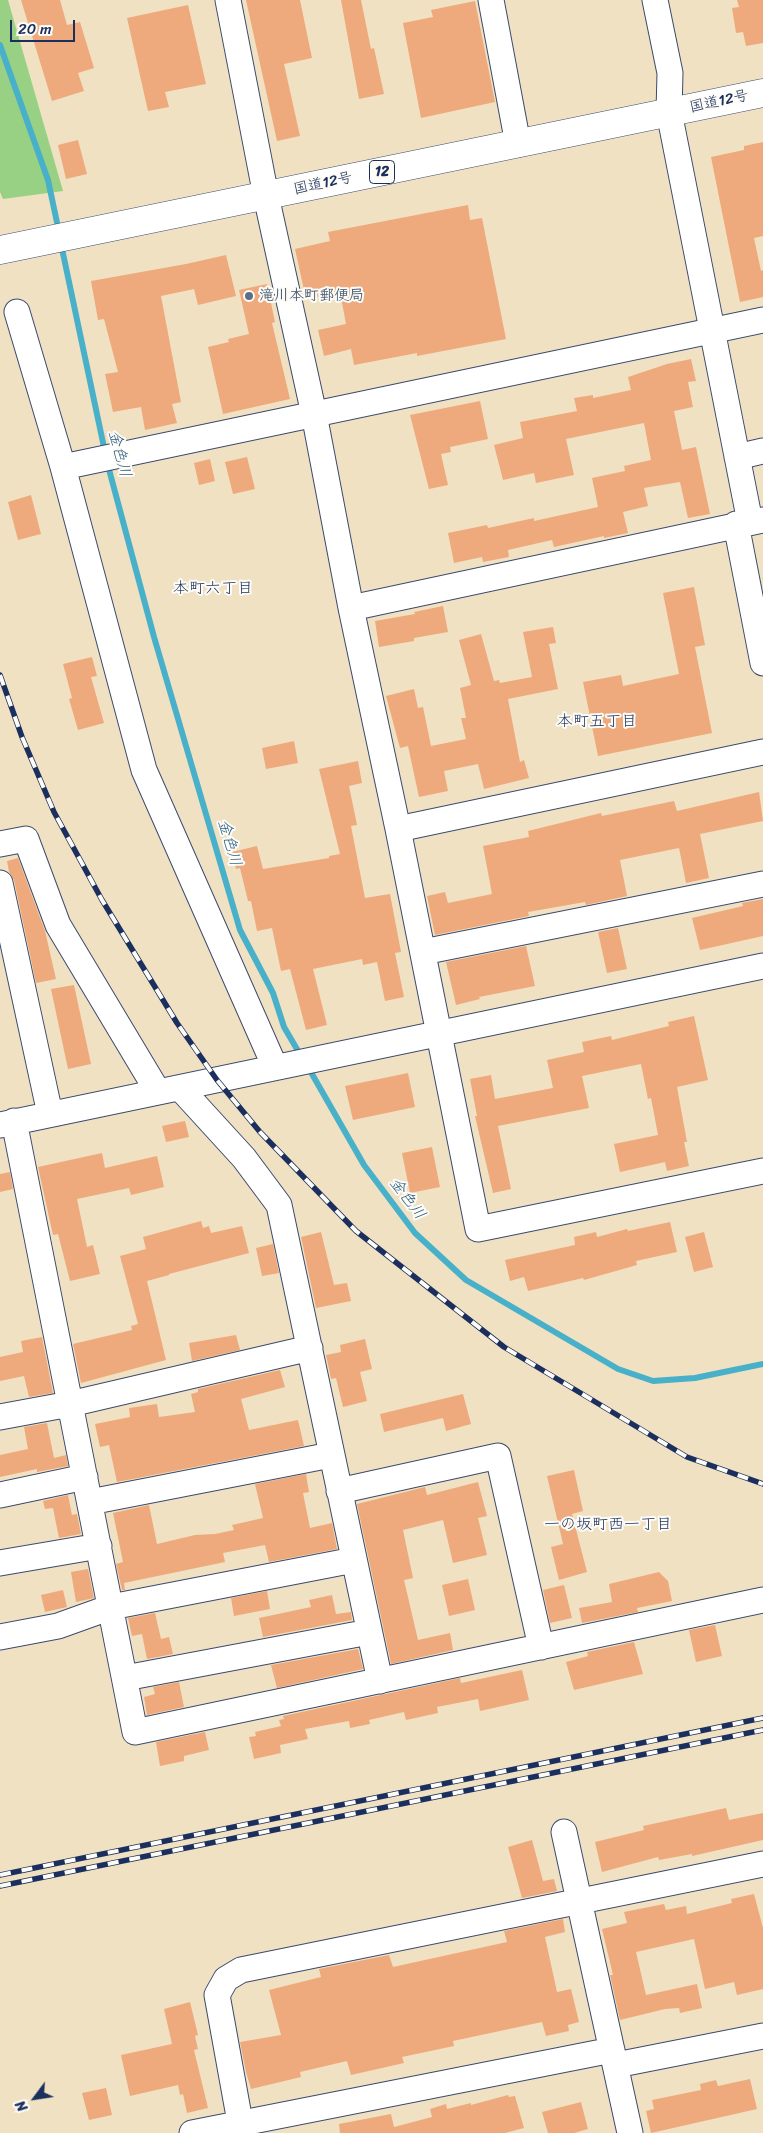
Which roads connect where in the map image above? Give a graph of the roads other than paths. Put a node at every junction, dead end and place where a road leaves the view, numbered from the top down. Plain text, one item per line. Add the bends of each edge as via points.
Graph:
1 (228, 0) edge
2 (491, 0) edge
3 (655, 0) edge
4 (763, 93) edge
5 (669, 112) junction
6 (518, 144) junction
7 (266, 196) junction
8 (0, 250) edge
9 (17, 312) dead end
10 (763, 320) edge
11 (711, 331) junction
12 (314, 414) junction
13 (763, 452) edge
14 (736, 457) junction
15 (63, 467) junction
16 (750, 522) edge
17 (351, 608) junction
18 (763, 663) edge
19 (763, 752) edge
20 (398, 829) junction
21 (0, 844) edge
22 (0, 883) edge
23 (763, 884) edge
24 (423, 952) junction
25 (763, 966) edge
26 (440, 1032) junction
27 (275, 1067) junction
28 (169, 1090) junction
29 (50, 1114) junction
30 (7, 1123) edge
31 (763, 1171) edge
32 (310, 1348) junction
33 (70, 1404) junction
34 (0, 1417) edge
35 (331, 1455) junction
36 (85, 1477) junction
37 (339, 1491) junction
38 (0, 1495) edge
39 (90, 1502) junction
40 (98, 1546) junction
41 (354, 1560) junction
42 (0, 1563) edge
43 (763, 1600) edge
44 (110, 1607) junction
45 (369, 1632) junction
46 (0, 1637) edge
47 (541, 1647) junction
48 (125, 1678) junction
49 (380, 1681) junction
50 (564, 1832) dead end
51 (763, 1864) edge
52 (580, 1902) junction
53 (763, 2036) edge
54 (614, 2058) junction
55 (241, 2128) edge
56 (192, 2133) edge
57 (630, 2133) edge

1 - 7 street
2 - 6 street
3 - 5 street via 670,73
4 - 5 highway, 国道12号 / 12
5 - 6 highway, 国道12号 / 12
5 - 11 street
6 - 7 highway, 国道12号 / 12
7 - 8 highway, 国道12号 / 12
7 - 12 street
9 - 15 street
10 - 11 street
11 - 12 street
11 - 14 street
12 - 15 street
12 - 17 street
13 - 14 street
14 - 16 street
15 - 27 street via 144,770
16 - 17 street
16 - 18 street
17 - 20 street
19 - 20 street
20 - 24 street
21 - 28 street via 26,839 58,925
22 - 29 street
23 - 24 street
24 - 26 street
25 - 26 street
26 - 27 street
26 - 31 street via 478,1229
27 - 28 street
28 - 29 street
28 - 32 street via 244,1158 279,1205
29 - 30 street
30 - 33 street
32 - 33 street
32 - 35 street
33 - 34 street
33 - 36 street
35 - 37 street
35 - 39 street
36 - 38 street
36 - 39 street
37 - 41 street
37 - 47 street via 498,1456
39 - 40 street
40 - 42 street
40 - 44 street
41 - 44 street
41 - 45 street
43 - 47 street
44 - 46 street via 58,1626
44 - 48 street
45 - 48 street
45 - 49 street
47 - 49 street
48 - 49 street via 136,1732
50 - 52 street
51 - 52 street
52 - 54 street
52 - 55 street via 241,1970 226,1979 217,1995
53 - 54 street
54 - 55 street
54 - 57 street
55 - 56 street

